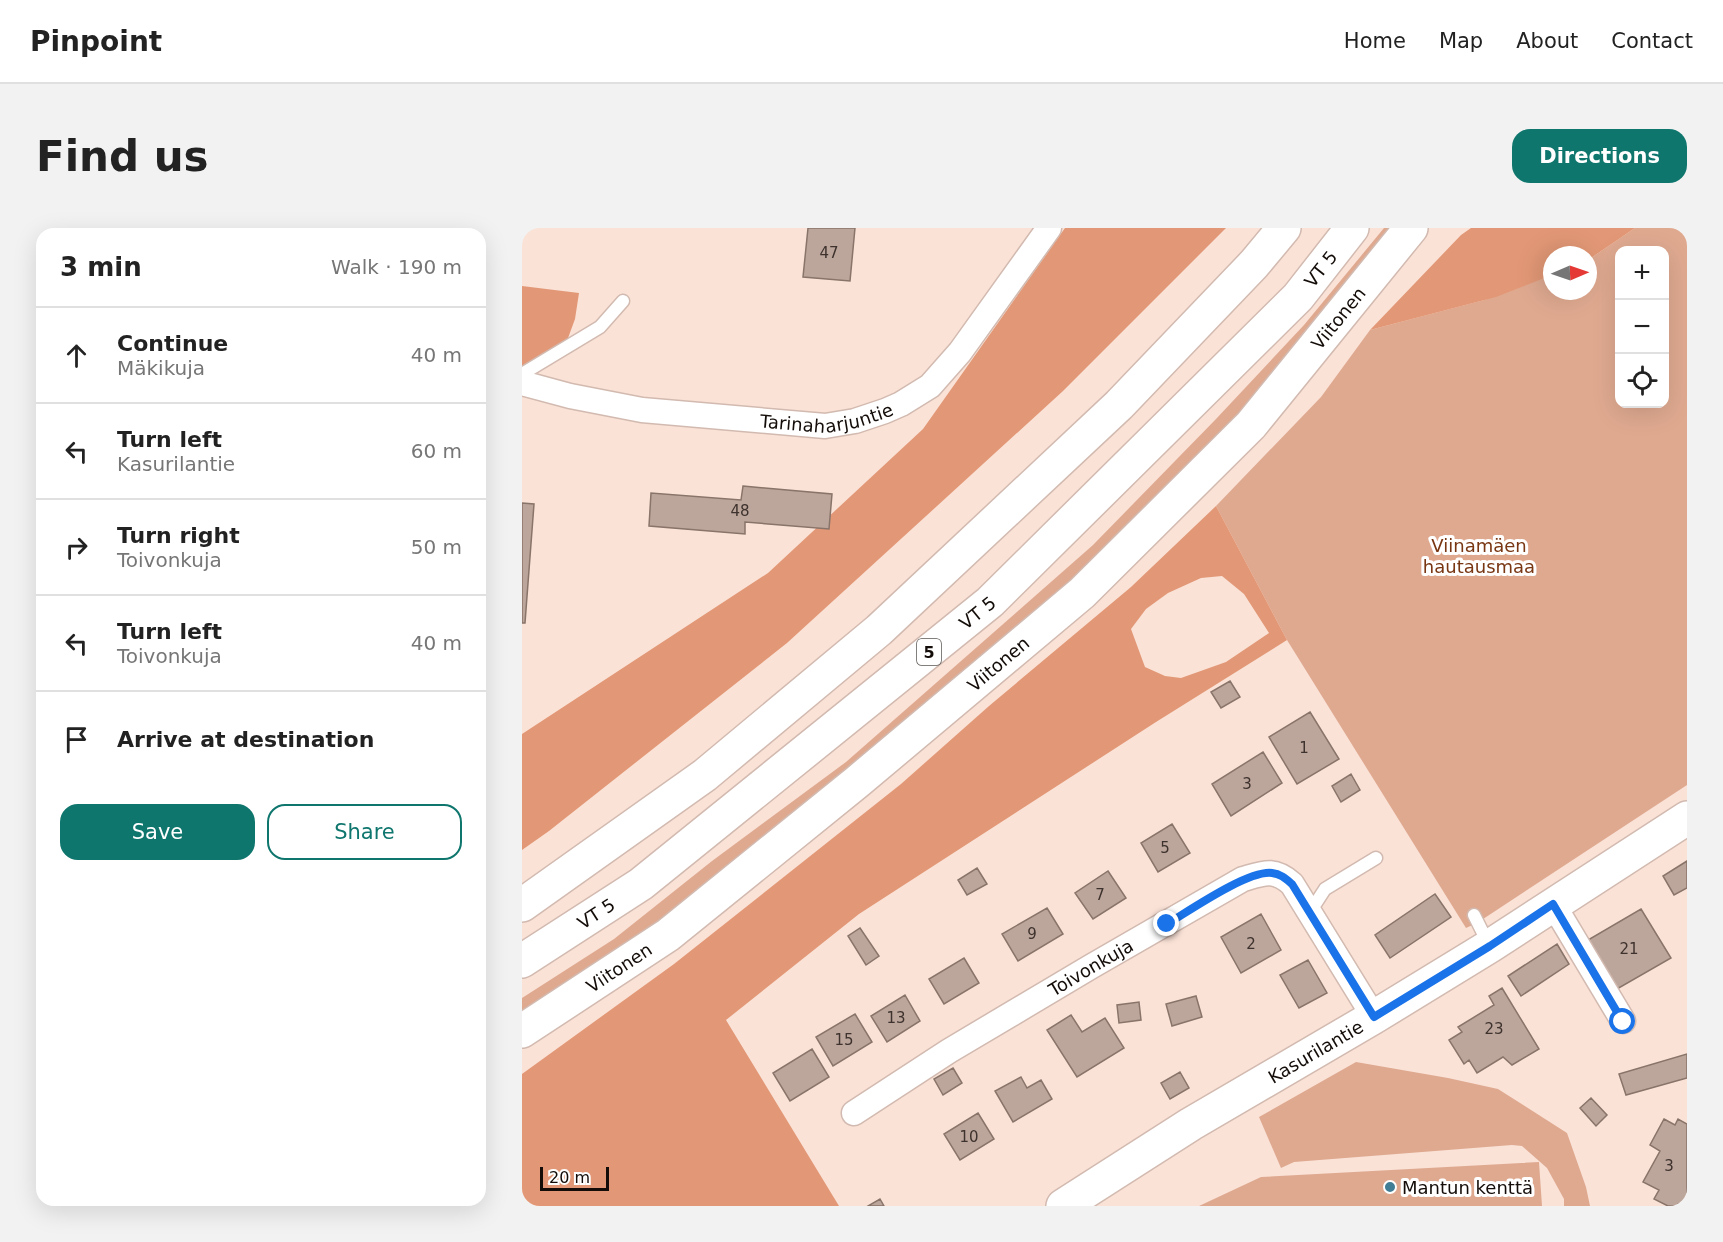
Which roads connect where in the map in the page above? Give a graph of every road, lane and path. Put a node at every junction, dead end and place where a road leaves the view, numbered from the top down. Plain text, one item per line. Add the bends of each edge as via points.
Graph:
1 (1049, 228) edge
2 (1284, 228) edge
3 (1352, 228) edge
4 (1411, 228) edge
5 (623, 302) dead end
6 (522, 374) edge
7 (522, 382) edge
8 (1687, 818) edge
9 (1376, 858) dead end
10 (1553, 904) junction
11 (522, 905) edge
12 (1310, 912) junction
13 (1474, 915) dead end
14 (1490, 946) junction
15 (522, 961) edge
16 (1374, 1017) junction
17 (1623, 1022) dead end
18 (522, 1032) edge
19 (854, 1113) dead end
20 (1063, 1206) edge

1 - 7 street, Tarinaharjuntie via 960,352 930,386 901,404 855,421 825,426 642,410
2 - 11 main road via 1119,405 879,630 705,775
3 - 15 main road, VT 5 / 5 via 1298,297 990,602 641,884
4 - 18 main road, Viitonen via 1251,425 1082,593 668,935
5 - 6 lane via 600,327
8 - 10 main road, Kasurilantie
9 - 12 lane via 1325,889
10 - 14 main road, Kasurilantie
10 - 17 street
12 - 16 street, Toivonkuja
12 - 19 street, Toivonkuja via 1283,876 1263,873 1243,879 949,1051
13 - 14 lane
14 - 16 main road, Kasurilantie
16 - 20 main road, Kasurilantie via 1191,1124

